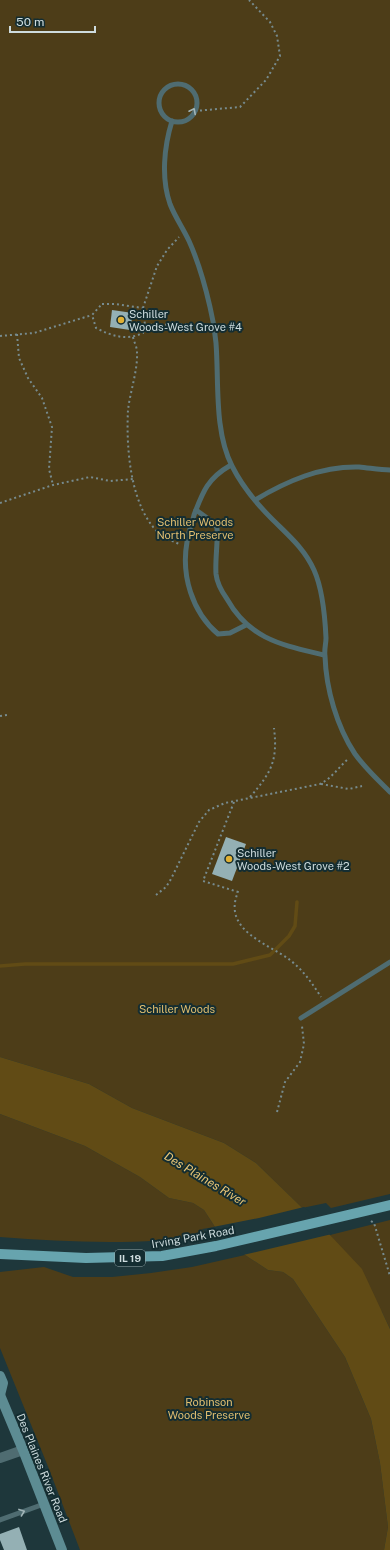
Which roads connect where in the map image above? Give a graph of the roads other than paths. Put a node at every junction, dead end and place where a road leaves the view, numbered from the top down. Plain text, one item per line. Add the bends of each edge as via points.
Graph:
1 (172, 121) junction
2 (231, 465) junction
3 (390, 470) edge
4 (254, 500) junction
5 (196, 510) junction
6 (246, 625) junction
7 (324, 655) junction
8 (390, 792) edge
9 (390, 962) edge
10 (301, 1018) road end
11 (390, 1205) edge
12 (3, 1255) edge
13 (0, 1376) edge
14 (0, 1395) edge
15 (23, 1450) junction
16 (0, 1458) edge
17 (44, 1504) junction
18 (0, 1520) edge
19 (62, 1550) edge

1 -> 1 lane via 184,121 195,111 196,96 185,85 172,85 165,88 160,95 160,110 163,116
1 - 2 lane via 166,147 165,176 170,203 194,252 210,306 216,343 223,440
2 - 4 lane
2 - 5 lane via 207,484
3 - 4 lane via 358,467 314,472
4 - 7 lane via 301,548 314,570 323,607 326,639
5 - 6 lane via 217,528 216,576 229,603
5 - 6 lane via 186,548 187,576 194,601 206,623 218,634 230,633
6 - 7 lane via 273,641
7 - 8 lane via 327,678 341,727 355,754
9 - 10 lane
11 - 12 main road, Irving Park Road / IL 19 via 216,1246 162,1256 86,1258
13 - 14 main road, Des Plaines River Road via 3,1383
14 - 15 main road, Des Plaines River Road
15 - 16 street
15 - 17 main road, Des Plaines River Road
18 -> 17 lane
17 - 19 main road, Des Plaines River Road

